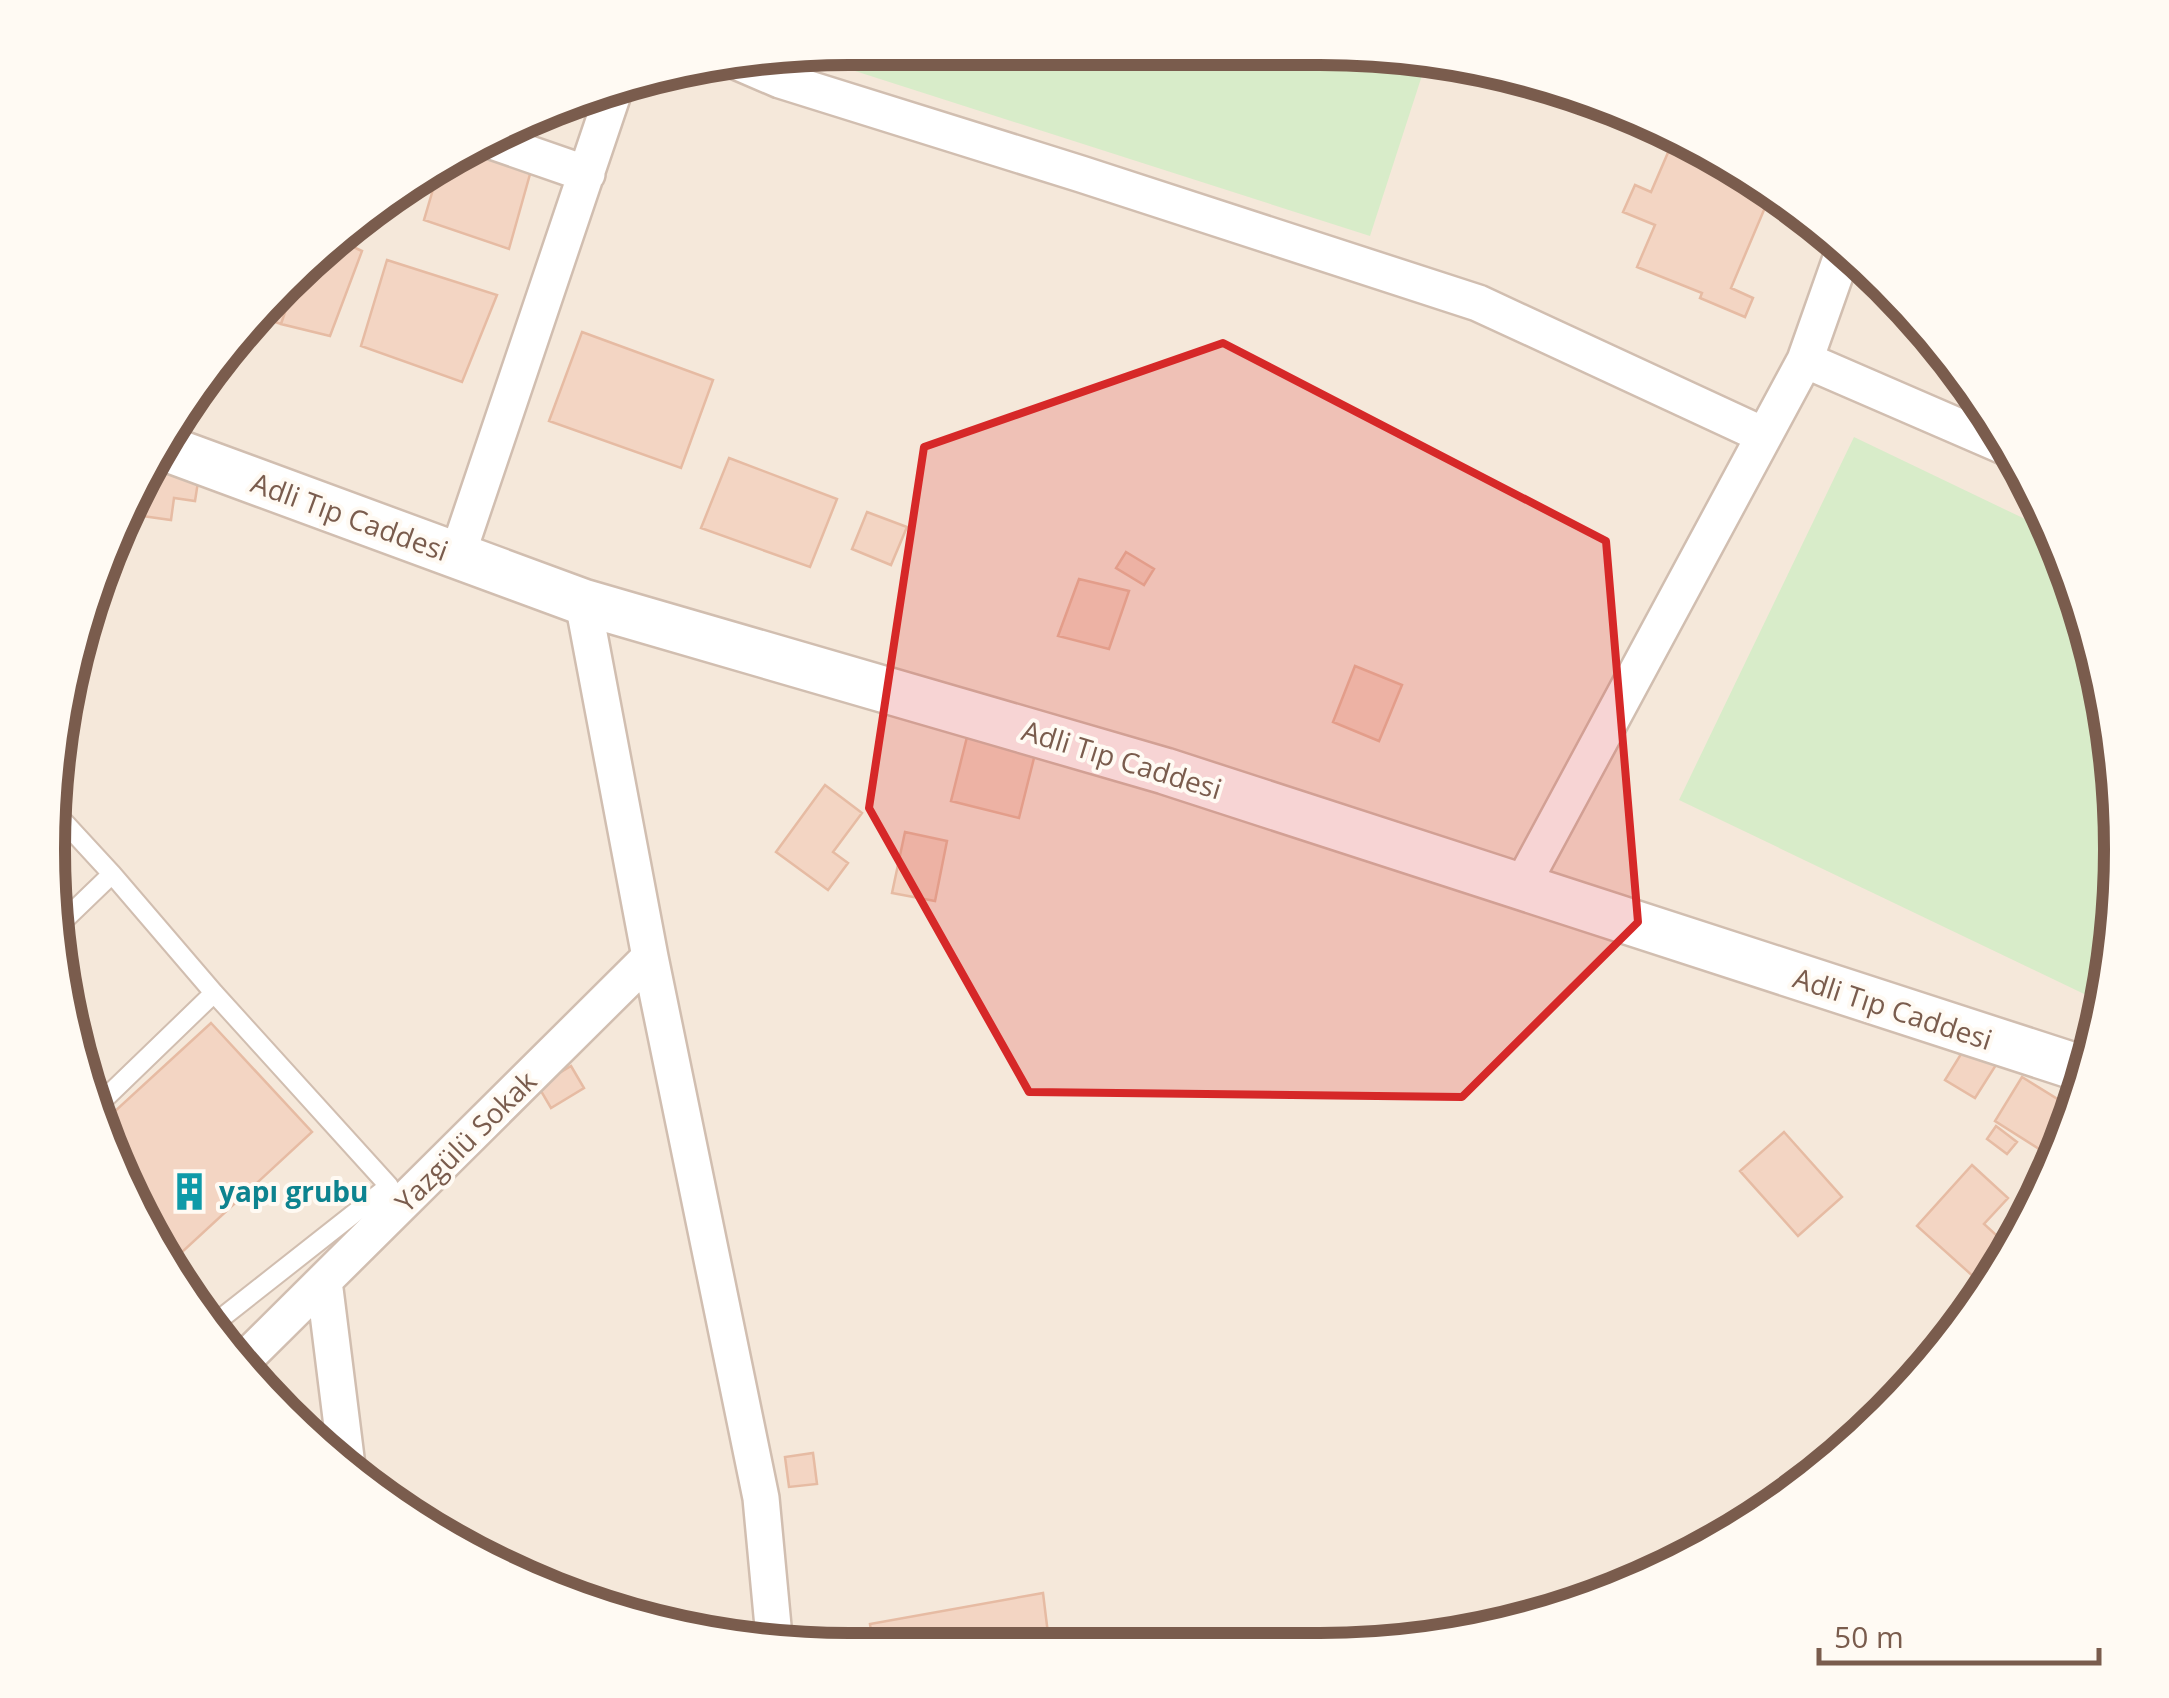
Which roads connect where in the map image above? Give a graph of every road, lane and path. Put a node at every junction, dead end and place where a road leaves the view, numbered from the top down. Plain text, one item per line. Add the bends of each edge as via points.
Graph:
1 (759, 71) edge
2 (610, 103) edge
3 (503, 146) edge
4 (586, 174) junction
5 (1840, 262) edge
6 (1805, 360) junction
7 (1763, 436) junction
8 (1987, 438) edge
9 (173, 452) edge
10 (458, 556) junction
11 (582, 602) junction
12 (66, 824) edge
13 (112, 874) junction
14 (1522, 886) junction
15 (69, 916) edge
16 (650, 957) junction
17 (214, 993) junction
18 (2073, 1066) edge
19 (106, 1097) edge
20 (324, 1281) junction
21 (221, 1318) edge
22 (250, 1354) edge
23 (346, 1449) edge
24 (773, 1629) edge

1 - 7 street via 1478,303
2 - 4 street
3 - 4 street
4 - 10 street
5 - 6 street
6 - 7 street
6 - 8 street
7 - 14 street
9 - 10 street, Adli Tıp Caddesi
10 - 11 street, Adli Tıp Caddesi
11 - 14 street, Adli Tıp Caddesi via 1166,771
11 - 16 street
12 - 13 lane
13 - 15 lane
13 - 17 lane
14 - 18 street, Adli Tıp Caddesi
16 - 20 street, Yazgülü Sokak
16 - 24 street via 761,1498
17 - 19 lane
17 - 21 lane via 388,1186
20 - 22 street, Yazgülü Sokak
20 - 23 street

